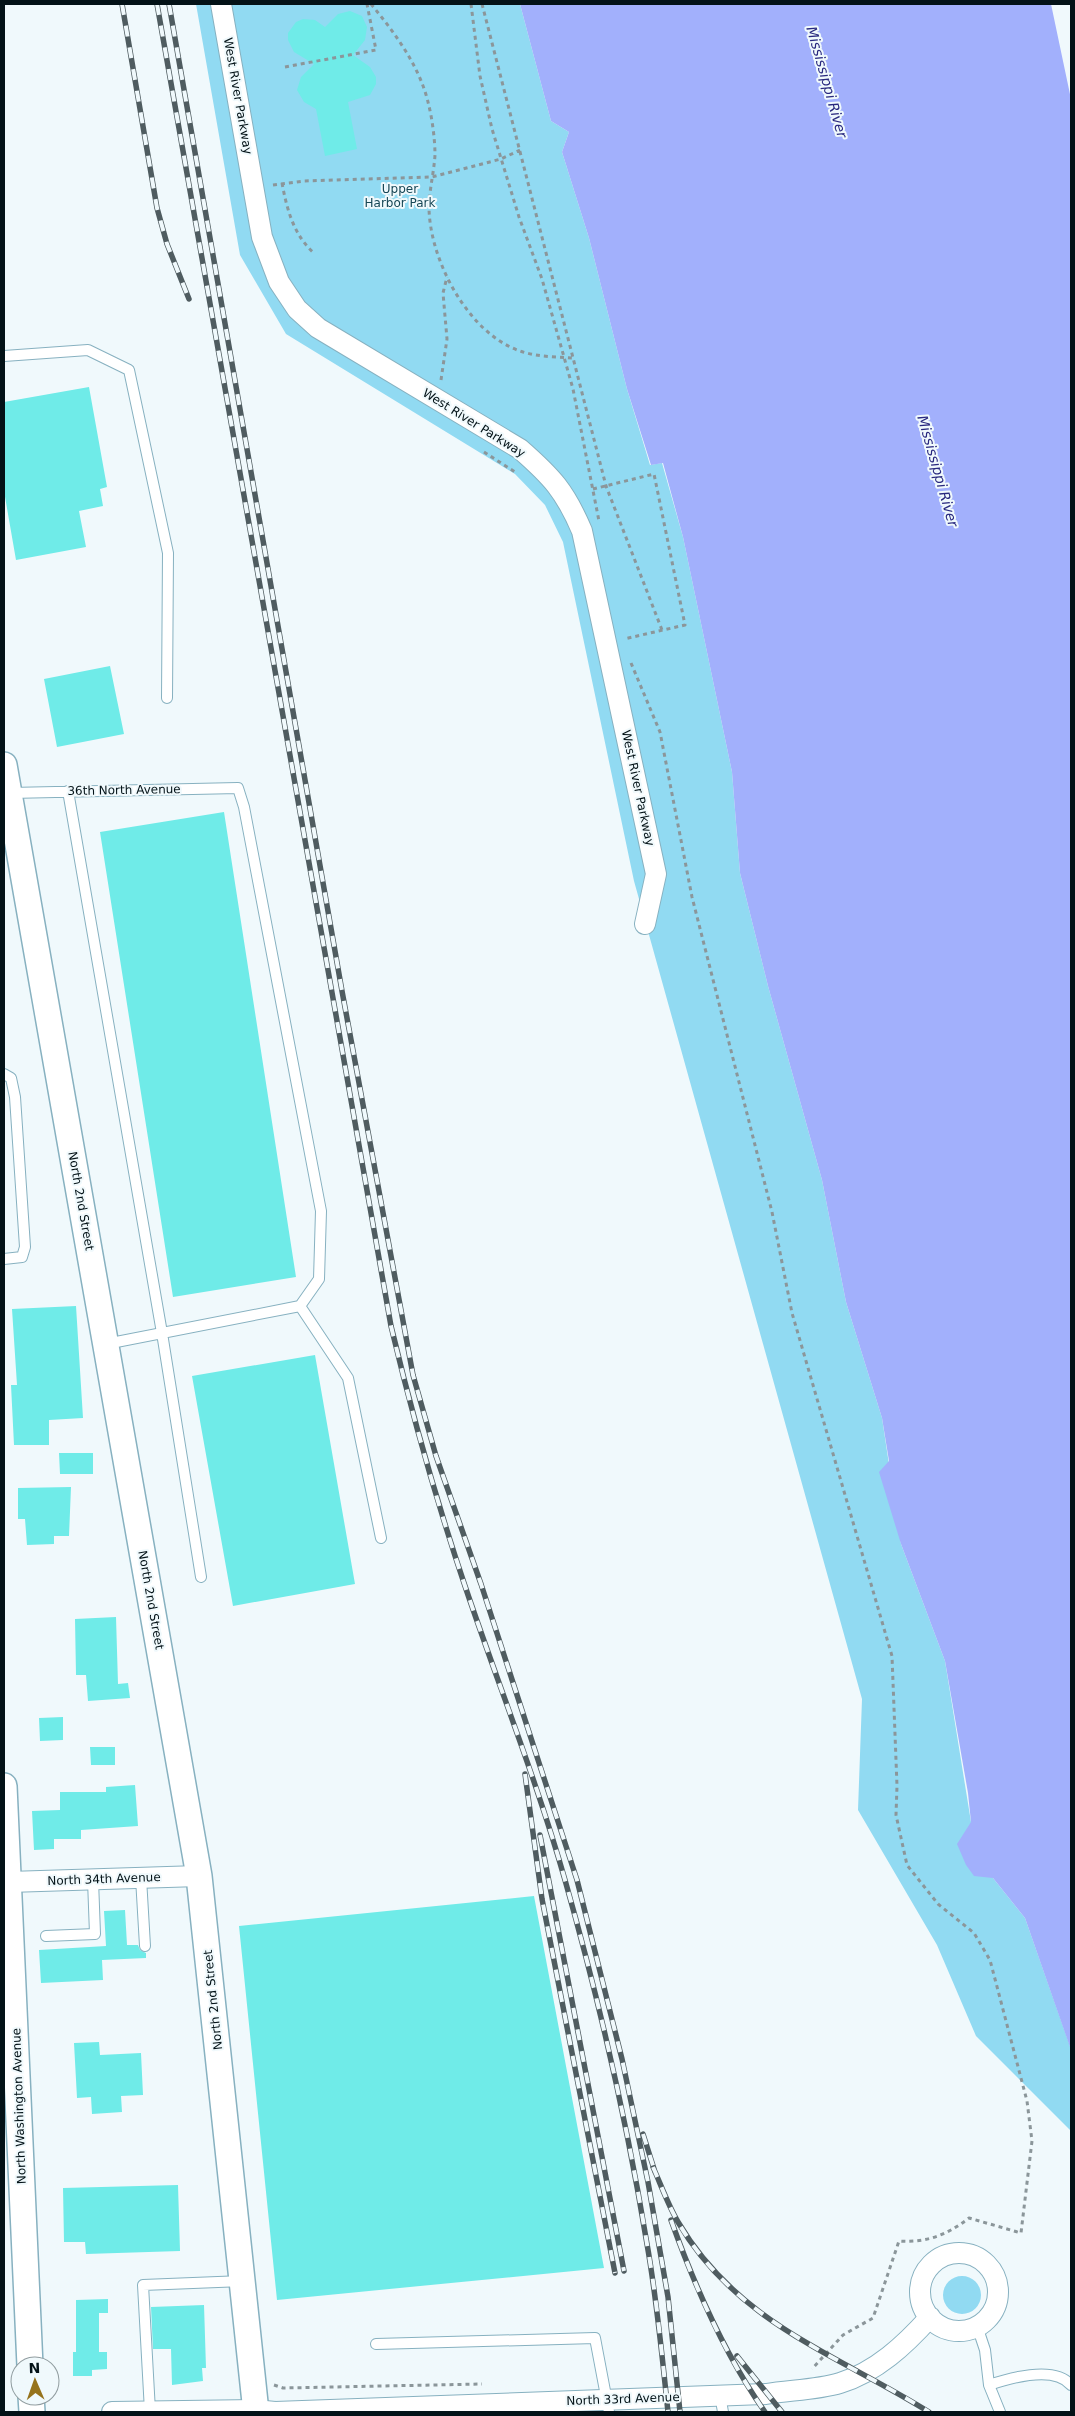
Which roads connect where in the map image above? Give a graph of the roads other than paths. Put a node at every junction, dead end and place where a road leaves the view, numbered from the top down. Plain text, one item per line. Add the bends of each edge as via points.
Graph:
1 (222, 4) edge
2 (4, 356) edge
3 (167, 698) dead end
4 (4, 765) edge
5 (68, 791) junction
6 (7, 794) edge
7 (645, 924) dead end
8 (4, 1074) edge
9 (4, 1259) edge
10 (300, 1306) junction
11 (162, 1333) junction
12 (106, 1344) junction
13 (381, 1538) dead end
14 (201, 1577) dead end
15 (4, 1786) edge
16 (200, 1876) junction
17 (141, 1878) junction
18 (94, 1880) junction
19 (9, 1882) junction
20 (46, 1936) dead end
21 (145, 1946) dead end
22 (243, 2281) junction
23 (930, 2317) junction
24 (977, 2326) junction
25 (376, 2344) dead end
26 (30, 2356) edge
27 (989, 2385) junction
28 (1071, 2385) edge
29 (721, 2404) edge
30 (609, 2406) edge
31 (150, 2411) edge
32 (255, 2411) edge
33 (112, 2412) edge
34 (1000, 2412) edge

1 - 7 street, West River Parkway via 262,237 279,282 297,309 318,328 520,449 548,474 569,501 582,531 656,874
2 - 3 lane via 88,350 129,370 168,553
4 - 6 street
5 - 6 lane, 36th North Avenue
5 - 10 lane, 36th North Avenue via 238,788 321,1211 319,1279
5 - 11 lane
6 - 12 street, North 2nd Street
8 - 9 lane via 11,1078 15,1097 25,1247 22,1257
10 - 11 lane
10 - 13 lane via 348,1378
11 - 12 lane
11 - 14 lane
12 - 16 street, North 2nd Street
15 - 19 street, North Washington Avenue
16 - 17 street, North 34th Avenue
16 - 22 street, North 2nd Street
17 - 18 street, North 34th Avenue
17 - 21 lane
18 - 19 street, North 34th Avenue
18 - 20 lane via 95,1934
19 - 26 street, North Washington Avenue
22 - 31 lane via 144,2285
22 - 32 street, North 2nd Street
23 - 24 street via 940,2326 952,2330
23 - 24 street via 920,2294 927,2270 947,2255 972,2255 992,2271 998,2295 988,2319
23 - 29 street, North 33rd Avenue via 906,2344 862,2374 838,2384
24 - 27 lane via 985,2350
25 - 30 lane via 595,2338
27 - 28 lane via 1024,2375 1041,2374 1067,2379
27 - 34 lane
29 - 30 street, North 33rd Avenue
30 - 32 street, North 33rd Avenue
31 - 32 street, North 33rd Avenue
31 - 33 street, North 33rd Avenue

